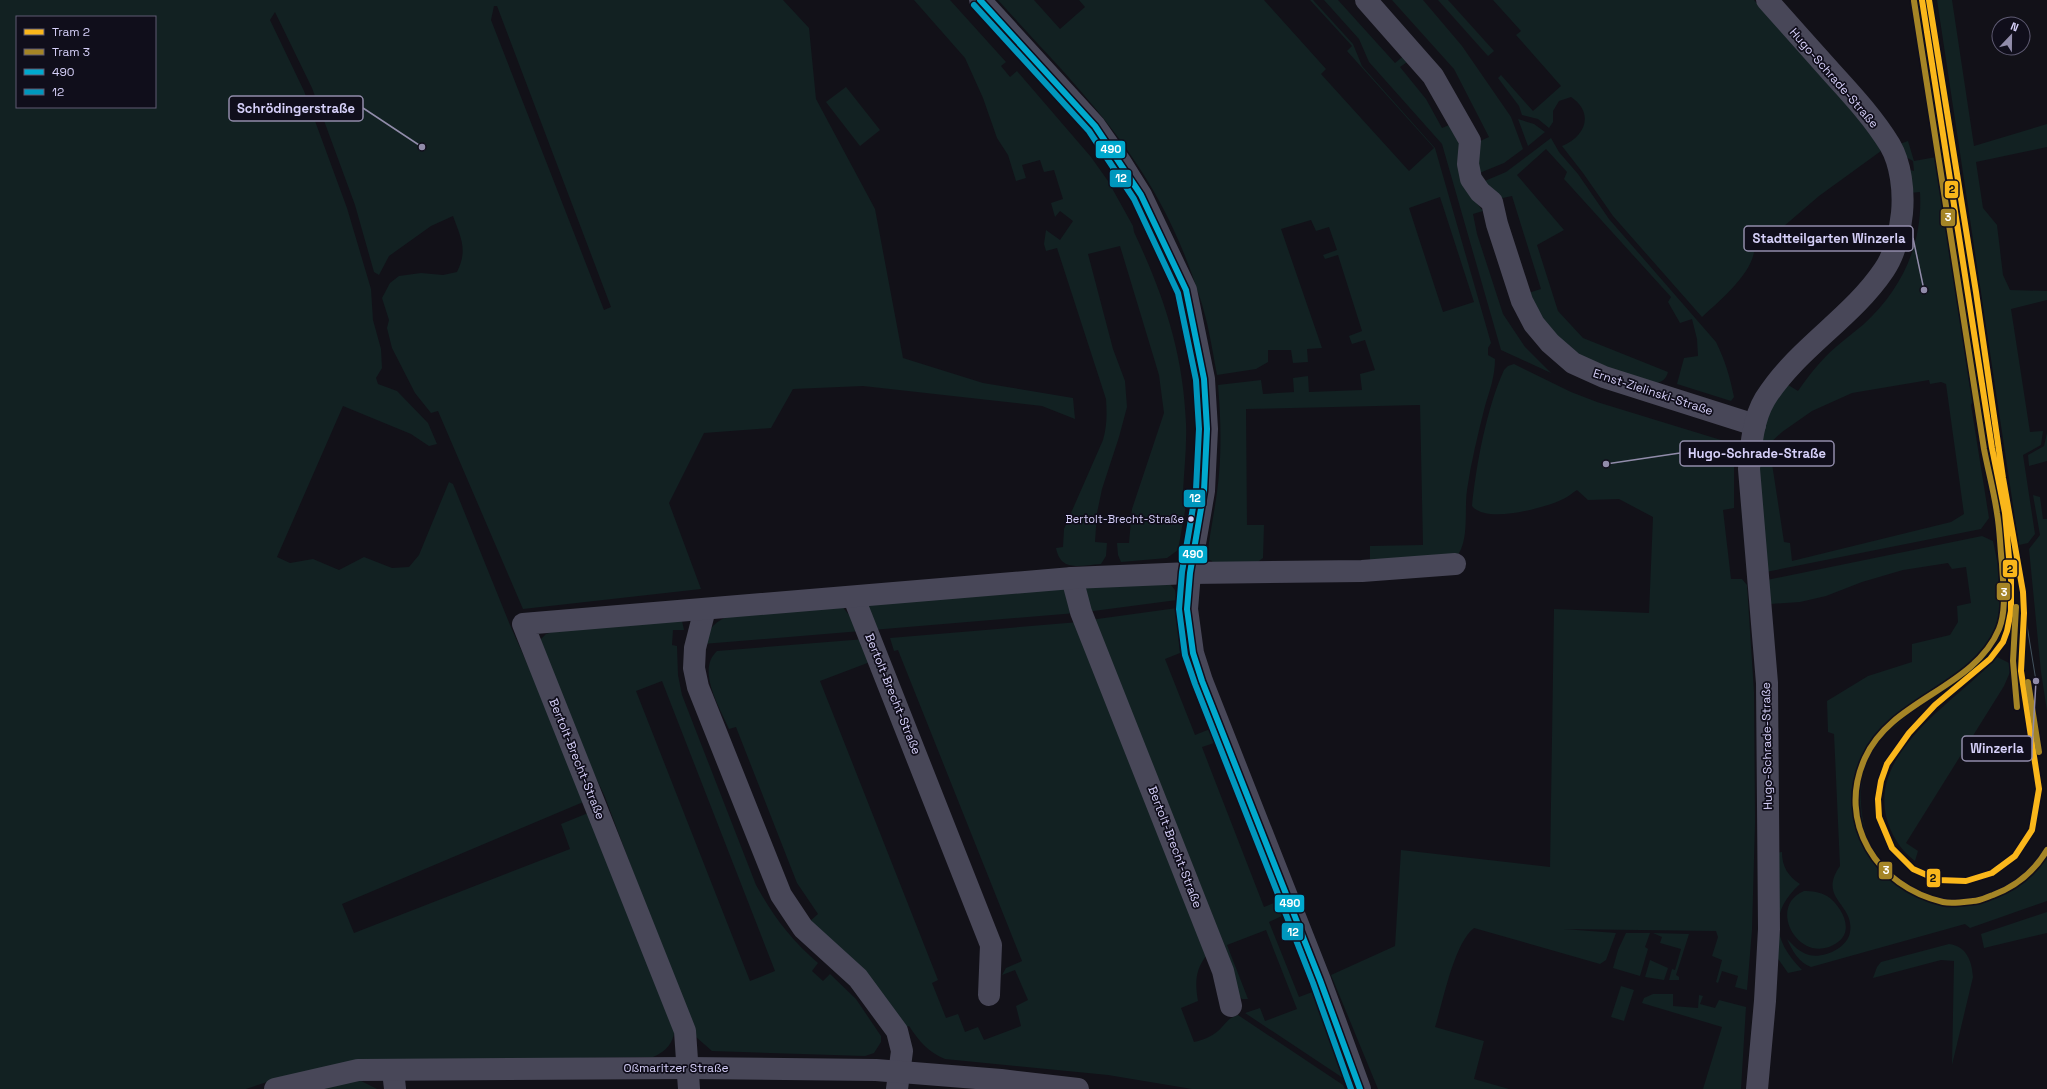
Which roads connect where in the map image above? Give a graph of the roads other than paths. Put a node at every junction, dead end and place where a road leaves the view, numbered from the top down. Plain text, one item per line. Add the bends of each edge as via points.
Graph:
1 (980, 0) edge
2 (1366, 0) edge
3 (1766, 0) edge
4 (1755, 425) junction
5 (1455, 564) dead end
6 (1190, 573) junction
7 (1072, 578) junction
8 (854, 598) junction
9 (706, 609) junction
10 (988, 995) dead end
11 (1231, 1006) dead end
12 (688, 1068) junction
13 (394, 1079) edge
14 (898, 1080) edge
15 (275, 1089) edge
16 (690, 1089) edge
17 (1078, 1089) edge
18 (1360, 1089) edge
19 (1757, 1089) edge

1 - 6 street via 1095,126 1141,195 1186,290 1204,379 1207,430 1204,491
2 - 4 street, Ernst-Zielinski-Straße via 1433,76 1470,141 1468,164 1471,179 1480,192 1492,202 1522,301 1534,324 1550,343 1572,363 1604,378
3 - 4 street, Hugo-Schrade-Straße via 1869,114 1890,146 1903,192 1898,235 1885,269 1851,309 1793,363 1765,399
4 - 19 street, Hugo-Schrade-Straße via 1749,469 1767,683 1769,922
5 - 6 street, Bertolt-Brecht-Straße via 1362,571
6 - 7 street, Bertolt-Brecht-Straße
6 - 18 street via 1187,610 1193,653 1202,681 1318,973
7 - 8 street, Bertolt-Brecht-Straße
7 - 11 street, Bertolt-Brecht-Straße via 1081,612 1223,971
8 - 9 street, Bertolt-Brecht-Straße
8 - 10 street, Bertolt-Brecht-Straße via 991,945
9 - 12 street, Bertolt-Brecht-Straße via 522,624 685,1031
9 - 14 street via 695,648 694,668 698,687 781,895 803,928 858,978 897,1031 902,1050
12 - 13 street, Oßmaritzer Straße
12 - 14 street, Oßmaritzer Straße
12 - 16 street
13 - 15 street, Oßmaritzer Straße via 358,1070
14 - 17 street, Oßmaritzer Straße via 1001,1080

